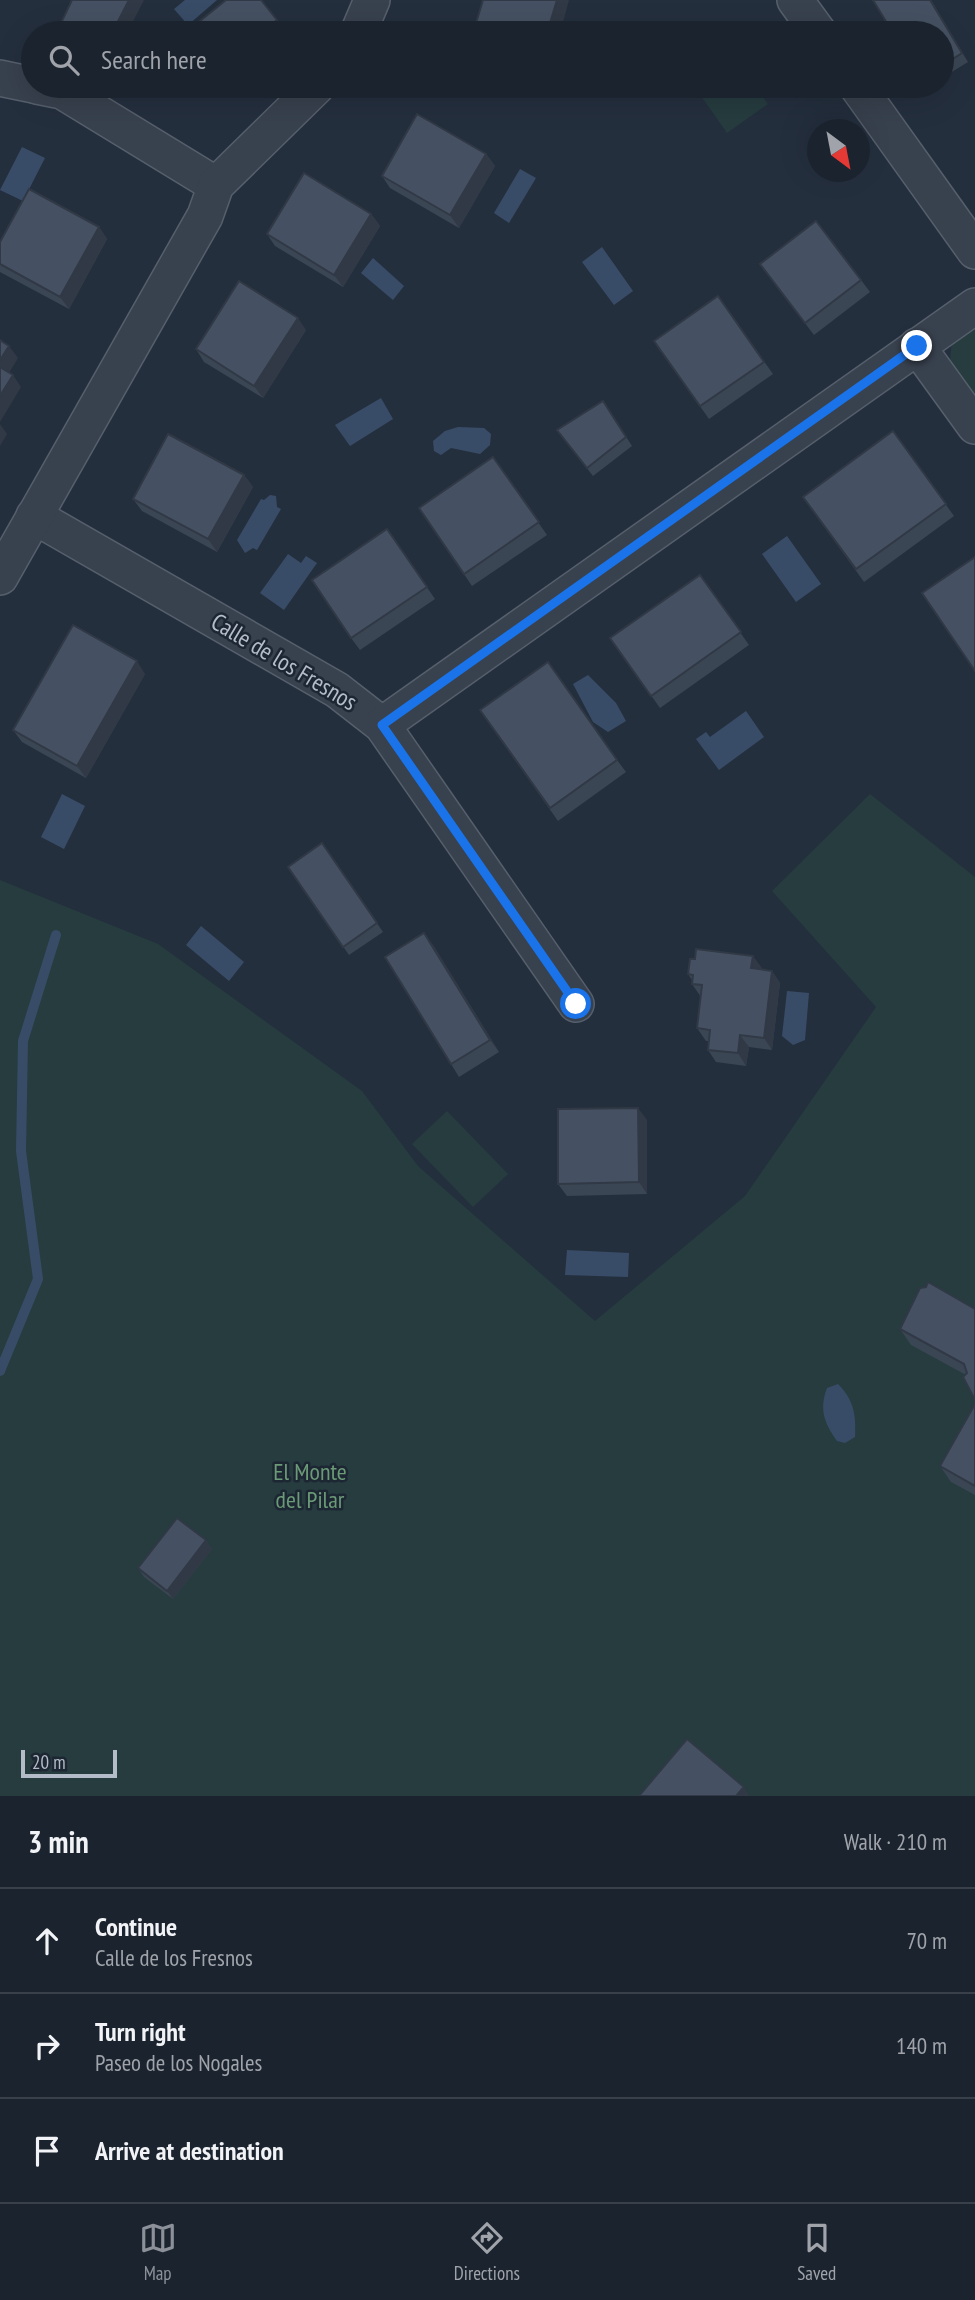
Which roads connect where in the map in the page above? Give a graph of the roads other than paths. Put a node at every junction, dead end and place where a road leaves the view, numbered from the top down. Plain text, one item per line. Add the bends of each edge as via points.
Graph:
1 (372, 0) edge
2 (795, 0) edge
3 (363, 21) edge
4 (810, 21) edge
5 (0, 78) edge
6 (21, 82) edge
7 (71, 98) edge
8 (306, 98) edge
9 (866, 98) edge
10 (211, 201) junction
11 (975, 251) edge
12 (975, 306) edge
13 (917, 346) junction
14 (975, 426) edge
15 (34, 516) junction
16 (0, 577) edge
17 (382, 725) junction
18 (576, 1004) dead end

1 - 3 street
2 - 4 street
5 - 6 street
7 - 10 street
8 - 10 street
9 - 11 street
10 - 15 street
12 - 13 street
13 - 14 street
13 - 17 street
15 - 16 street
15 - 17 street, Calle de los Fresnos via 337,690
17 - 18 street, Calle de los Fresnos

